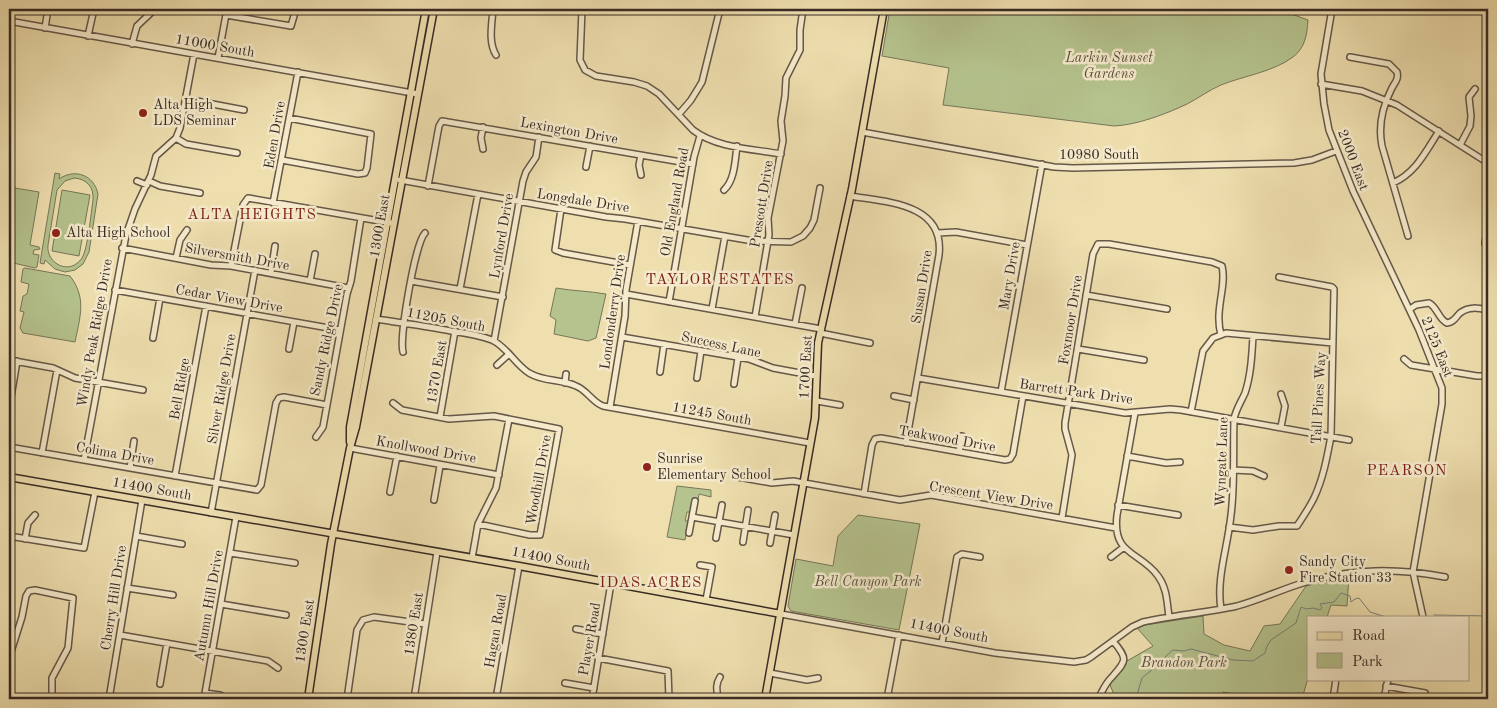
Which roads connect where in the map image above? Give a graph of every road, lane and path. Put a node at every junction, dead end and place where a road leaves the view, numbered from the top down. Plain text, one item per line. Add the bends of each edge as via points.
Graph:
1 (48, 9) edge
2 (94, 9) edge
3 (155, 9) edge
4 (296, 9) edge
5 (426, 9) edge
6 (434, 9) edge
7 (493, 9) edge
8 (582, 9) edge
9 (720, 9) edge
10 (803, 9) edge
11 (884, 9) edge
12 (1332, 9) edge
13 (227, 12) edge
14 (9, 21) edge
15 (45, 28) junction
16 (88, 36) junction
17 (132, 44) junction
18 (194, 54) junction
19 (496, 55) dead end
20 (1350, 57) dead end
21 (218, 58) junction
22 (298, 72) junction
23 (1321, 84) junction
24 (1475, 89) dead end
25 (414, 93) junction
26 (186, 99) junction
27 (1387, 100) junction
28 (244, 110) dead end
29 (678, 114) junction
30 (289, 118) junction
31 (483, 127) junction
32 (1439, 131) junction
33 (862, 132) junction
34 (700, 136) junction
35 (540, 137) junction
36 (176, 138) junction
37 (1460, 145) junction
38 (590, 146) junction
39 (737, 146) junction
40 (483, 149) dead end
41 (1336, 151) junction
42 (236, 153) dead end
43 (781, 154) junction
44 (641, 155) junction
45 (282, 160) junction
46 (1488, 163) edge
47 (693, 164) junction
48 (1042, 164) junction
49 (586, 167) dead end
50 (641, 175) dead end
51 (398, 180) junction
52 (137, 181) dead end
53 (148, 183) junction
54 (1393, 183) junction
55 (428, 186) junction
56 (820, 188) dead end
57 (724, 190) dead end
58 (200, 193) dead end
59 (478, 194) junction
60 (850, 196) junction
61 (519, 202) junction
62 (274, 203) junction
63 (561, 209) junction
64 (360, 218) junction
65 (638, 221) junction
66 (390, 223) junction
67 (1488, 224) edge
68 (682, 229) junction
69 (187, 230) dead end
70 (424, 233) dead end
71 (938, 234) junction
72 (724, 236) junction
73 (1408, 236) dead end
74 (768, 242) junction
75 (1485, 243) dead end
76 (1028, 245) junction
77 (275, 246) dead end
78 (122, 248) junction
79 (315, 254) dead end
80 (176, 258) junction
81 (630, 265) junction
82 (231, 266) junction
83 (256, 270) junction
84 (271, 273) junction
85 (1279, 277) dead end
86 (310, 281) junction
87 (411, 281) junction
88 (348, 288) junction
89 (802, 288) dead end
90 (460, 289) junction
91 (115, 290) junction
92 (626, 294) junction
93 (1086, 295) junction
94 (503, 297) junction
95 (160, 298) junction
96 (668, 302) junction
97 (206, 306) junction
98 (712, 309) junction
99 (1167, 309) dead end
100 (1410, 309) junction
101 (1488, 310) edge
102 (248, 313) junction
103 (755, 317) junction
104 (376, 319) junction
105 (294, 322) junction
106 (404, 322) junction
107 (795, 324) junction
108 (340, 330) junction
109 (820, 331) junction
110 (455, 332) junction
111 (1221, 335) junction
112 (1253, 336) junction
113 (622, 337) junction
114 (153, 338) dead end
115 (494, 341) junction
116 (870, 343) dead end
117 (1333, 343) junction
118 (664, 344) junction
119 (289, 348) dead end
120 (1078, 349) junction
121 (701, 351) junction
122 (403, 352) dead end
123 (509, 354) junction
124 (738, 358) junction
125 (1404, 359) dead end
126 (9, 360) edge
127 (1144, 360) dead end
128 (17, 361) junction
129 (496, 365) dead end
130 (1435, 369) junction
131 (57, 370) junction
132 (660, 372) dead end
133 (1487, 372) dead end
134 (566, 374) dead end
135 (816, 376) junction
136 (696, 378) dead end
137 (918, 378) junction
138 (98, 382) junction
139 (565, 383) junction
140 (734, 384) dead end
141 (143, 390) dead end
142 (1001, 392) junction
143 (1281, 394) dead end
144 (894, 396) dead end
145 (1023, 396) junction
146 (914, 400) junction
147 (817, 401) junction
148 (393, 403) dead end
149 (1068, 404) junction
150 (327, 405) junction
151 (840, 405) dead end
152 (610, 407) junction
153 (9, 409) edge
154 (1191, 412) junction
155 (1135, 413) junction
156 (440, 417) junction
157 (510, 419) junction
158 (1234, 419) junction
159 (1281, 428) junction
160 (962, 436) dead end
161 (1331, 436) junction
162 (316, 437) dead end
163 (1350, 440) dead end
164 (134, 441) dead end
165 (810, 442) junction
166 (906, 443) junction
167 (9, 447) edge
168 (350, 448) junction
169 (959, 452) junction
170 (42, 453) junction
171 (397, 456) junction
172 (1127, 456) junction
173 (84, 460) junction
174 (1180, 462) dead end
175 (440, 466) junction
176 (130, 468) junction
177 (1233, 470) junction
178 (175, 476) junction
179 (499, 476) junction
180 (1264, 476) dead end
181 (9, 477) edge
182 (738, 477) dead end
183 (217, 483) junction
184 (803, 483) junction
185 (95, 492) junction
186 (390, 492) dead end
187 (864, 494) junction
188 (142, 500) junction
189 (434, 500) dead end
190 (695, 501) dead end
191 (1118, 504) junction
192 (722, 505) dead end
193 (748, 510) dead end
194 (211, 512) junction
195 (35, 515) dead end
196 (775, 515) dead end
197 (1178, 515) dead end
198 (236, 517) junction
199 (692, 517) junction
200 (1062, 518) junction
201 (719, 522) junction
202 (478, 524) junction
203 (745, 527) junction
204 (1229, 527) junction
205 (1116, 528) junction
206 (772, 531) junction
207 (689, 533) dead end
208 (334, 534) junction
209 (794, 535) junction
210 (9, 536) edge
211 (136, 536) junction
212 (716, 538) dead end
213 (26, 539) junction
214 (743, 542) dead end
215 (770, 543) dead end
216 (182, 544) dead end
217 (1124, 547) junction
218 (436, 552) junction
219 (230, 553) junction
220 (980, 557) dead end
221 (1111, 557) dead end
222 (472, 558) junction
223 (295, 563) dead end
224 (700, 565) dead end
225 (519, 566) junction
226 (1413, 572) junction
227 (1445, 577) dead end
228 (611, 583) junction
229 (128, 588) junction
230 (173, 595) dead end
231 (706, 600) junction
232 (221, 604) junction
233 (1222, 609) junction
234 (781, 614) junction
235 (286, 615) dead end
236 (1423, 616) edge
237 (1169, 617) junction
238 (425, 624) junction
239 (576, 630) dead end
240 (603, 634) junction
241 (120, 635) junction
242 (899, 635) junction
243 (1112, 641) junction
244 (167, 643) junction
245 (942, 643) junction
246 (212, 651) junction
247 (9, 658) edge
248 (598, 658) junction
249 (278, 668) dead end
250 (770, 674) junction
251 (720, 677) dead end
252 (818, 678) dead end
253 (1336, 680) edge
254 (1388, 680) edge
255 (565, 683) dead end
256 (160, 684) dead end
257 (1386, 686) junction
258 (594, 688) junction
259 (205, 693) junction
260 (1425, 693) dead end
261 (54, 699) edge
262 (109, 699) edge
263 (204, 699) edge
264 (227, 699) edge
265 (308, 699) edge
266 (347, 699) edge
267 (414, 699) edge
268 (496, 699) edge
269 (592, 699) edge
270 (669, 699) edge
271 (718, 699) edge
272 (766, 699) edge
273 (887, 699) edge
274 (1098, 699) edge
275 (1333, 699) edge
276 (1384, 699) edge

1 - 15 street
2 - 16 street
3 - 17 street via 137,26
4 - 13 street via 292,26
5 - 25 main road, 1300 East
6 - 25 main road, 1300 East
7 - 19 street via 491,42
8 - 29 street via 580,60 584,70 596,76 647,86
9 - 29 street via 702,82
10 - 43 street, Prescott Drive via 800,50 786,78
11 - 33 main road, 1700 East
12 - 23 street, 2000 East
13 - 21 street
14 - 15 street, 11000 South
15 - 16 street, 11000 South
16 - 17 street, 11000 South
17 - 18 street, 11000 South
18 - 21 street, 11000 South
18 - 26 street
20 - 27 street via 1396,68 1398,80
21 - 22 street, 11000 South
22 - 25 street, 11000 South
22 - 30 street, Eden Drive
23 - 27 street via 1362,91
23 - 41 street, 2000 East
24 - 37 street via 1469,97 1470,126
25 - 51 main road, 1300 East
26 - 28 street
26 - 36 street
27 - 32 street
27 - 54 street via 1380,119 1380,137
29 - 34 street
30 - 45 street, Eden Drive
30 - 45 street via 372,134 365,174
31 - 35 street, Lexington Drive
31 - 40 street
31 - 55 street, Lexington Drive via 441,121
32 - 37 street
32 - 54 street via 1413,170
33 - 48 street, 10980 South
33 - 60 main road, 1700 East
34 - 39 street
34 - 47 street, Old England Road
35 - 38 street, Lexington Drive
35 - 61 street, Lynford Drive via 536,157 524,176
36 - 42 street via 186,144
36 - 53 street, Windy Peak Ridge Drive via 156,156
37 - 46 street
38 - 44 street, Lexington Drive
38 - 49 street
39 - 43 street
39 - 57 street via 731,180
41 - 48 street, 10980 South via 1294,163 1073,168
41 - 100 street, 2000 East
43 - 74 street, Prescott Drive via 768,218
44 - 47 street, Lexington Drive
44 - 50 street
45 - 62 street, Eden Drive
47 - 68 street, Old England Road
48 - 76 street, Mary Drive
51 - 55 street, Longdale Drive
51 - 66 main road, 1300 East
52 - 53 street
53 - 58 street
53 - 78 street, Windy Peak Ridge Drive
54 - 73 street
55 - 59 street, Longdale Drive
56 - 74 street, Longdale Drive via 814,220 807,232 791,242
59 - 61 street, Longdale Drive
59 - 90 street
60 - 71 street, Susan Drive via 916,210 928,219
60 - 109 main road, 1700 East
61 - 63 street, Longdale Drive
61 - 94 street, Lynford Drive
62 - 64 street
62 - 82 street via 251,198 244,202
63 - 65 street, Longdale Drive
63 - 81 street via 555,250
64 - 66 street
64 - 88 street, Sandy Ridge Drive
65 - 68 street, Longdale Drive
65 - 81 street, Londonderry Drive
66 - 104 main road, 1300 East
66 - 168 main road, 1300 East via 350,427
67 - 75 street
68 - 72 street, Longdale Drive
68 - 96 street, Old England Road
69 - 80 street via 180,240
70 - 87 street via 418,244
71 - 76 street via 956,232
71 - 137 street, Susan Drive via 939,255
72 - 74 street, Longdale Drive
72 - 98 street
74 - 103 street, Prescott Drive
76 - 142 street, Mary Drive
77 - 84 street
78 - 80 street, Silversmith Drive
78 - 91 street, Windy Peak Ridge Drive
79 - 86 street
80 - 82 street, Silversmith Drive
81 - 92 street, Londonderry Drive
82 - 83 street, Silversmith Drive
83 - 84 street, Silversmith Drive
83 - 102 street, Silver Ridge Drive
84 - 86 street, Silversmith Drive
85 - 117 street, Tall Pines Way via 1332,287
86 - 88 street, Silversmith Drive
87 - 90 street
87 - 106 street
88 - 108 street, Sandy Ridge Drive
89 - 107 street
90 - 94 street
91 - 95 street, Cedar View Drive
91 - 138 street, Windy Peak Ridge Drive
92 - 96 street
92 - 113 street, Londonderry Drive
93 - 99 street
93 - 111 street, Foxmoor Drive via 1093,254 1098,244 1203,260 1222,266 1218,313
93 - 120 street, Foxmoor Drive
94 - 115 street, Lynford Drive
95 - 97 street, Cedar View Drive
95 - 114 street
96 - 98 street
97 - 102 street, Cedar View Drive
97 - 178 street, Bell Ridge
98 - 103 street
100 - 101 street via 1430,303 1447,323 1467,309
100 - 130 street, 2125 East
102 - 105 street, Cedar View Drive
102 - 183 street, Silver Ridge Drive
103 - 107 street
104 - 106 street, 11205 South
104 - 168 main road, 1300 East
105 - 108 street, Cedar View Drive
105 - 119 street
106 - 110 street, 11205 South
106 - 122 street
107 - 109 street
108 - 150 street, Sandy Ridge Drive
109 - 116 street
109 - 135 main road, 1700 East
110 - 115 street, 11205 South
110 - 156 street, 1370 East
111 - 112 street
111 - 154 street via 1203,350
112 - 117 street
112 - 158 street, Wyngate Lane via 1246,386
113 - 118 street, Success Lane
113 - 152 street, Londonderry Drive
115 - 123 street, 11205 South
117 - 161 street, Tall Pines Way
118 - 121 street, Success Lane
118 - 132 street
120 - 127 street
120 - 149 street, Foxmoor Drive
121 - 124 street, Success Lane
121 - 136 street
123 - 129 street
123 - 139 street, 11205 South via 534,376
124 - 135 street, Success Lane
124 - 140 street
125 - 130 street via 1411,365
126 - 128 street
128 - 131 street
128 - 153 street
130 - 133 street via 1476,376
130 - 226 street, 2125 East via 1443,392 1442,404
131 - 138 street via 75,378
131 - 170 street
134 - 139 street
135 - 147 main road, 1700 East
137 - 142 street, Barrett Park Drive
137 - 146 street, Susan Drive
138 - 141 street
138 - 173 street, Windy Peak Ridge Drive
139 - 152 street, 11205 South via 579,387 595,402
142 - 145 street, Barrett Park Drive
143 - 159 street via 1285,406
144 - 146 street
145 - 149 street, Barrett Park Drive
145 - 169 street, Teakwood Drive via 1010,459
146 - 166 street, Susan Drive
147 - 151 street
147 - 165 main road, 1700 East
148 - 156 street, Woodhill Drive via 402,410
149 - 155 street, Barrett Park Drive
149 - 200 street, Foxmoor Drive via 1065,430 1072,462
150 - 162 street via 323,427
150 - 183 street, Sandy Ridge Drive via 279,398 261,486 253,490
152 - 165 street, 11245 South
154 - 155 street, Barrett Park Drive via 1170,409
154 - 158 street, Barrett Park Drive
155 - 172 street
156 - 157 street, Woodhill Drive via 494,416
157 - 179 street
157 - 202 street, Woodhill Drive via 559,429 540,535
158 - 159 street, Barrett Park Drive
158 - 177 street, Wyngate Lane
159 - 161 street, Barrett Park Drive
160 - 169 street
161 - 163 street, Barrett Park Drive
161 - 204 street, Tall Pines Way via 1321,480 1298,526 1252,530
164 - 176 street
165 - 184 main road, 1700 East
166 - 169 street, Teakwood Drive
166 - 187 street, Teakwood Drive via 875,439
167 - 170 street, Colima Drive
168 - 171 street, Knollwood Drive
168 - 208 main road, 1300 East
170 - 173 street, Colima Drive
171 - 175 street, Knollwood Drive
171 - 186 street
172 - 174 street via 1166,463
172 - 191 street
173 - 176 street, Colima Drive
175 - 179 street, Knollwood Drive
175 - 189 street
176 - 178 street, Colima Drive
177 - 180 street via 1253,471
177 - 204 street, Wyngate Lane
178 - 183 street, Colima Drive
179 - 202 street
181 - 185 main road, 11400 South
182 - 184 street, Crescent View Drive via 772,483
183 - 194 street, Silver Ridge Drive
184 - 187 street, Crescent View Drive
184 - 209 main road, 1700 East
185 - 188 main road, 11400 South
185 - 213 street via 84,548
187 - 200 street, Crescent View Drive via 900,500 931,495
188 - 194 main road, 11400 South
188 - 211 street, Cherry Hill Drive
190 - 199 street
191 - 197 street
191 - 205 street
192 - 201 street
193 - 203 street
194 - 198 main road, 11400 South
195 - 213 street via 28,524
196 - 206 street
198 - 208 main road, 11400 South
198 - 219 street, Autumn Hill Drive
199 - 201 street
199 - 207 street
200 - 205 street, Crescent View Drive
201 - 203 street
201 - 212 street
202 - 222 street
203 - 206 street
203 - 214 street
204 - 233 street, Wyngate Lane via 1219,597
205 - 217 street
206 - 209 street
206 - 215 street
208 - 218 main road, 11400 South
208 - 265 main road, 1300 East
209 - 234 main road, 1700 East
210 - 213 street
211 - 216 street
211 - 229 street, Cherry Hill Drive
217 - 221 street
217 - 237 street via 1158,575 1166,591
218 - 222 main road, 11400 South
218 - 238 street, 1380 East
219 - 223 street
219 - 232 street, Autumn Hill Drive
220 - 245 street via 962,554 957,557
222 - 225 main road, 11400 South
224 - 231 street via 712,567
225 - 228 main road, 11400 South
225 - 268 street, Hagan Road
226 - 227 street, 11400 South
226 - 233 street, 11400 South via 1355,571
226 - 236 street
228 - 231 main road, 11400 South
228 - 240 street, Player Road
229 - 230 street
229 - 241 street, Cherry Hill Drive
231 - 234 main road, 11400 South
232 - 235 street
232 - 246 street, Autumn Hill Drive
233 - 237 street, 11400 South
234 - 242 street, 11400 South
234 - 250 main road, 1700 East
237 - 243 street, 11400 South via 1137,624
238 - 266 street via 374,616 366,618 358,626
238 - 267 street, 1380 East
239 - 240 street
240 - 248 street, Player Road
241 - 244 street
241 - 262 street, Cherry Hill Drive
242 - 245 street, 11400 South
242 - 273 street
243 - 245 street, 11400 South via 1086,660 1074,662
243 - 274 street via 1122,654 1123,662
244 - 246 street
244 - 256 street
246 - 249 street via 268,661
246 - 259 street, Autumn Hill Drive
247 - 261 street via 29,591 73,598 67,652 52,678
248 - 258 street, Player Road
248 - 270 street via 668,671
250 - 252 street via 807,680
250 - 272 main road, 1700 East
251 - 271 street via 716,688
253 - 275 street
254 - 257 street
255 - 258 street
257 - 260 street
257 - 276 street
258 - 269 street, Player Road
259 - 263 street, Autumn Hill Drive
259 - 264 street

